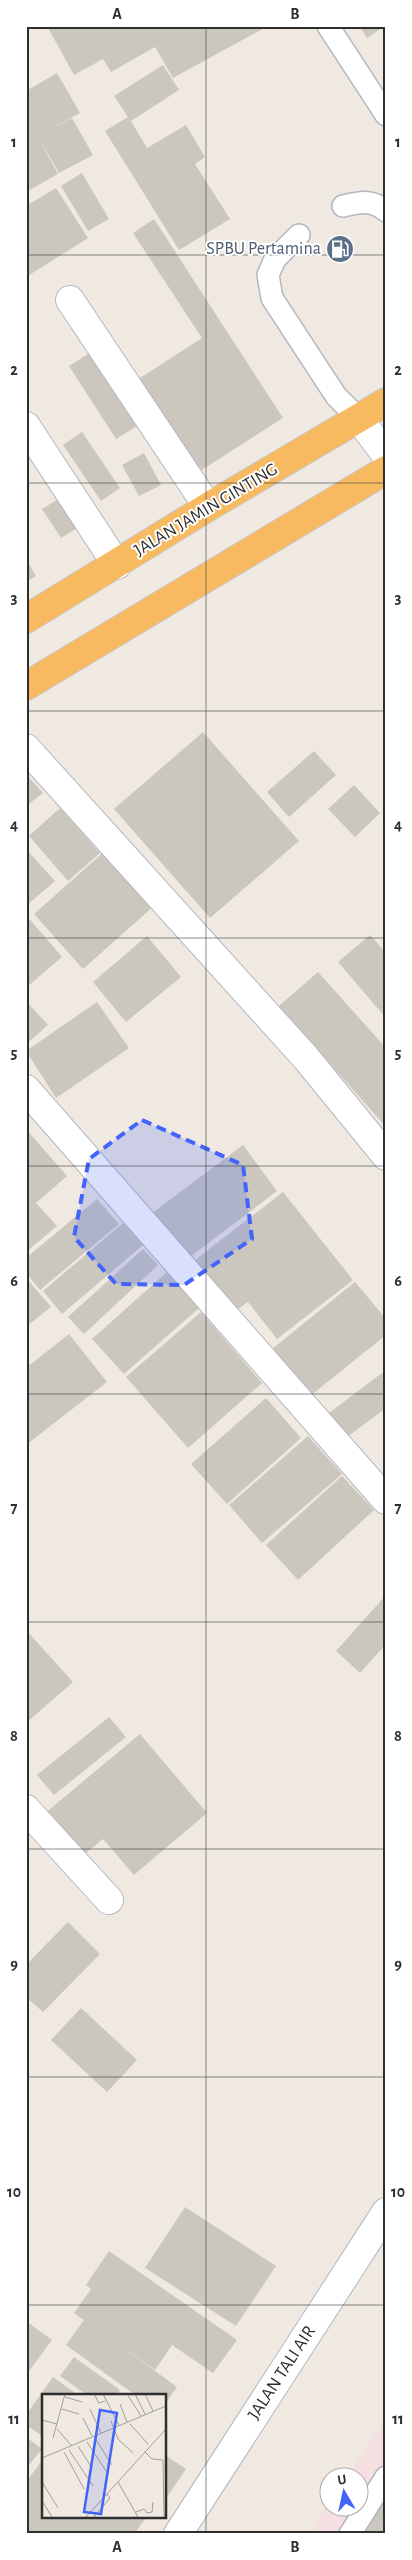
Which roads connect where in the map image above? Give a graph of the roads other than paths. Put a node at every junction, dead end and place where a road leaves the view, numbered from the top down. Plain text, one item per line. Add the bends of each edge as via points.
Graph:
1 (328, 26) edge
2 (386, 115) edge
3 (343, 206) dead end
4 (386, 211) edge
5 (299, 235) dead end
6 (70, 300) dead end
7 (386, 402) edge
8 (359, 419) junction
9 (26, 426) edge
10 (386, 456) edge
11 (386, 470) edge
12 (208, 507) junction
13 (117, 565) junction
14 (26, 619) edge
15 (26, 686) edge
16 (26, 748) edge
17 (26, 1089) edge
18 (386, 1156) edge
19 (386, 1500) edge
20 (26, 1809) edge
21 (109, 1900) dead end
22 (386, 2212) edge
23 (386, 2477) edge
24 (178, 2534) edge
25 (350, 2534) edge

1 - 2 lane
3 - 4 lane via 364,202 377,204
5 - 8 lane via 275,259 268,276 272,298 336,396
6 - 12 street
7 - 8 highway, JALAN JAMIN GINTING
8 - 10 street
8 - 12 highway, JALAN JAMIN GINTING
9 - 13 street
11 - 15 highway
12 - 13 highway, JALAN JAMIN GINTING
13 - 14 highway, JALAN JAMIN GINTING
16 - 18 street via 306,1058
17 - 19 street
20 - 21 street
22 - 24 street, JALAN TALI AIR
23 - 25 lane

